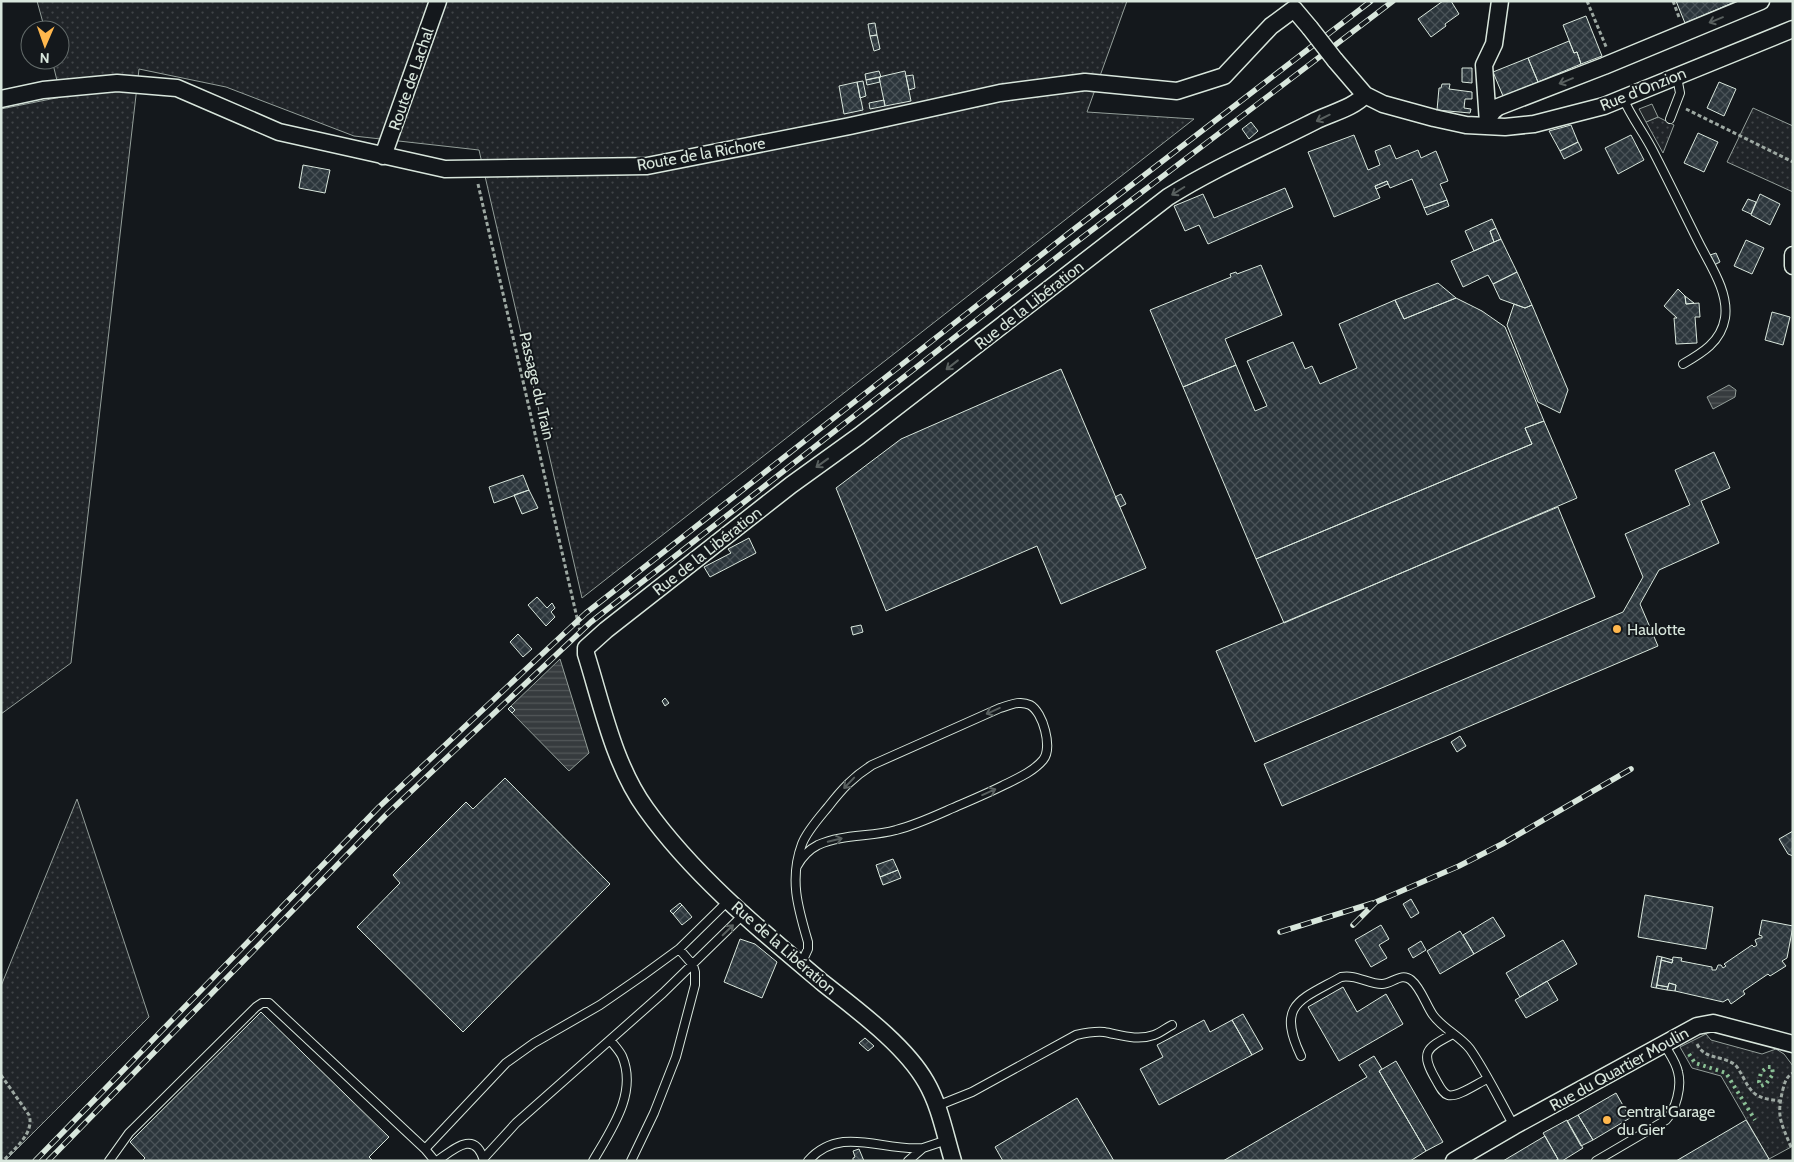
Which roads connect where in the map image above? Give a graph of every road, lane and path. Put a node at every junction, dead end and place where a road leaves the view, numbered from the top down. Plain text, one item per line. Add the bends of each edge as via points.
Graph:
1 (438, 1) edge
2 (1587, 1) edge
3 (1761, 1) edge
4 (1296, 5) edge
5 (1502, 6) edge
6 (1793, 29) edge
7 (1335, 60) joint
8 (1613, 62) junction
9 (1677, 76) junction
10 (1365, 94) junction
11 (1623, 98) junction
12 (1, 99) edge
13 (1676, 104) junction
14 (1670, 119) dead end
15 (1488, 123) junction
16 (384, 156) junction
17 (1793, 162) edge
18 (474, 168) junction
19 (1793, 255) edge
20 (1793, 266) edge
21 (1683, 364) dead end
22 (575, 609) dead end
23 (797, 866) junction
24 (729, 900) junction
25 (744, 914) junction
26 (679, 948) junction
27 (801, 964) junction
28 (693, 965) junction
29 (1172, 1026) dead end
30 (1689, 1030) junction
31 (1453, 1034) junction
32 (610, 1040) junction
33 (1664, 1044) junction
34 (1793, 1044) edge
35 (1301, 1056) dead end
36 (1793, 1073) edge
37 (1, 1076) edge
38 (1487, 1079) junction
39 (1780, 1101) junction
40 (937, 1106) junction
41 (1514, 1126) junction
42 (947, 1140) junction
43 (1791, 1147) dead end
44 (923, 1148) junction
45 (426, 1149) junction
46 (484, 1160) edge
47 (3, 1161) edge
48 (109, 1161) edge
49 (436, 1161) edge
50 (593, 1161) edge
51 (631, 1161) edge
52 (808, 1161) edge
53 (908, 1161) edge
54 (953, 1161) edge
55 (1454, 1161) edge
56 (1596, 1161) edge

1 - 16 street, Route de Lachal
2 - 8 path
3 -> 8 street
4 - 7 street, Route de la Richore, bridge
4 - 18 street, Route de la Richore via 1271,26 1224,76 1176,91 1085,82 1000,93 647,166
5 - 15 street via 1494,44 1484,65
6 - 9 street, Rue d'Onzion
7 - 10 street, Rue d'Onzion
8 -> 15 street via 1498,107
9 - 11 street, Rue d'Onzion
9 - 13 lane via 1680,93
10 - 15 street, Rue d'Onzion via 1404,111 1466,125
10 -> 24 street, Rue de la Libération via 1355,103 1168,197 791,485 586,648 621,767 632,789 675,846
11 - 15 street, Rue d'Onzion via 1534,124
11 - 21 lane via 1653,150 1721,288 1724,301 1725,318 1720,334 1713,344
12 - 16 street, Route de la Richore via 43,90 117,83 177,88 279,132
13 - 14 lane
13 - 17 path
16 - 18 street, Route de la Richore via 445,169
18 - 22 path, Passage du Train
19 - 20 street
23 -> 23 lane via 804,854 818,845 841,838 896,830 924,821 1028,772 1044,759 1049,748 1037,713 1030,705 1017,702 856,774 812,827 802,844
23 - 27 lane via 795,896 808,942
24 - 25 street, Rue de la Libération
24 - 26 lane
25 - 27 street, Rue de la Libération
28 -> 25 lane
26 - 28 lane
26 - 45 lane via 600,1005 506,1062
27 - 40 street, Rue de la Libération via 879,1029 910,1060 926,1082
28 - 32 lane
28 - 51 lane via 695,985 676,1057
29 - 40 lane via 1154,1035 1138,1037 1102,1032 1076,1035 972,1092
30 - 33 street, Rue du Quartier Moulin
30 - 34 street, Rue du Quartier Moulin via 1712,1023
30 - 39 path via 1705,1054 1737,1066 1754,1094
31 - 35 lane via 1433,1014 1410,979 1401,977 1378,984 1341,977 1302,999 1294,1008 1290,1030
31 - 38 lane via 1469,1049
31 - 38 lane via 1435,1044 1427,1055 1428,1067 1442,1090 1453,1095
32 - 46 lane via 516,1123
32 - 50 lane via 621,1054 627,1070 626,1091 617,1120
33 - 41 street, Rue du Quartier Moulin
33 - 56 lane via 1679,1073 1672,1114
36 - 39 path via 1785,1082
37 - 47 path via 31,1120 24,1138
38 - 41 lane
39 - 43 path via 1780,1119
40 - 42 street, Rue de la Libération
41 - 55 street, Rue du Quartier Moulin
42 - 44 lane
42 - 54 street, Rue de la Libération
44 - 52 lane via 910,1150 877,1143 838,1142 827,1145
44 - 53 lane
45 - 48 lane via 276,1008 262,1003 130,1133
45 - 49 lane
46 - 49 lane via 479,1148 464,1143

